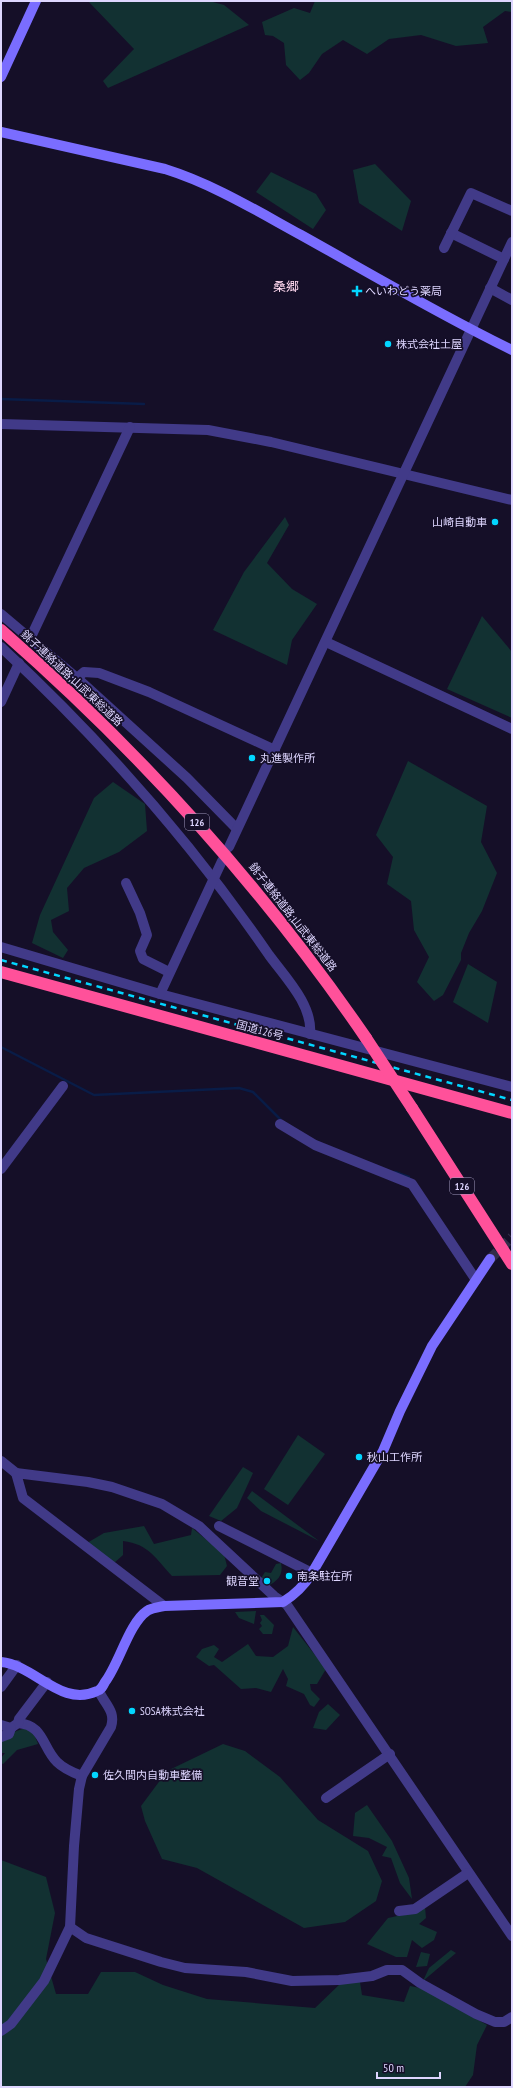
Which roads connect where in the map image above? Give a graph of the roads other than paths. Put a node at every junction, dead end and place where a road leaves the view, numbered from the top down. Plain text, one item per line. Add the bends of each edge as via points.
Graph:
1 (36, 1) edge
2 (1, 77) edge
3 (1, 132) edge
4 (512, 211) edge
5 (451, 233) junction
6 (512, 242) edge
7 (444, 248) dead end
8 (508, 255) edge
9 (490, 288) junction
10 (512, 300) edge
11 (471, 330) junction
12 (512, 350) edge
13 (1, 424) edge
14 (130, 428) junction
15 (403, 474) junction
16 (512, 500) edge
17 (1, 614) edge
18 (1, 630) edge
19 (30, 638) junction
20 (326, 642) junction
21 (1, 647) edge
22 (19, 664) junction
23 (77, 678) junction
24 (1, 702) edge
25 (512, 729) edge
26 (275, 750) junction
27 (236, 828) junction
28 (229, 846) dead end
29 (222, 861) dead end
30 (215, 878) junction
31 (126, 883) dead end
32 (1, 947) edge
33 (1, 972) edge
34 (169, 972) junction
35 (160, 994) junction
36 (310, 1034) junction
37 (63, 1086) dead end
38 (512, 1087) edge
39 (512, 1113) edge
40 (280, 1124) dead end
41 (1, 1169) edge
42 (490, 1259) tunnel mouth
43 (512, 1264) edge
44 (476, 1280) junction
45 (1, 1461) edge
46 (16, 1473) junction
47 (219, 1526) dead end
48 (312, 1573) junction
49 (283, 1602) junction
50 (164, 1606) junction
51 (1, 1662) edge
52 (17, 1666) junction
53 (47, 1682) junction
54 (1, 1687) edge
55 (99, 1691) junction
56 (10, 1726) edge
57 (1, 1737) edge
58 (390, 1754) junction
59 (82, 1776) junction
60 (326, 1798) dead end
61 (468, 1873) junction
62 (399, 1912) dead end
63 (70, 1927) junction
64 (512, 1936) edge
65 (512, 2017) edge
66 (1, 2031) edge

1 - 2 street
3 - 11 street via 165,169 189,177 238,201
4 - 5 street via 471,193
5 - 7 street
5 - 8 street
6 - 8 street
8 - 9 street
9 - 10 street
9 - 11 street
11 - 12 street
11 - 15 street
13 - 14 street
14 - 15 street via 208,430 271,442
14 - 19 street
15 - 16 street
15 - 20 street
17 - 19 street
18 - 43 highway, 銚子連絡道路;山武東総道路 / 126, bridge via 119,740 211,837 303,950 366,1038
19 - 23 street
20 - 25 street
20 - 26 street
21 - 22 street
22 - 24 street
22 - 30 street via 108,754
23 - 26 street via 84,672 99,673 149,692
23 - 27 street via 176,768
26 - 27 street
27 - 28 street
29 - 30 street
30 - 34 street
30 - 36 street via 295,992 309,1016
31 - 34 street via 140,912 147,935 140,951 142,959
32 - 35 street
33 - 39 highway, 国道126号
34 - 35 street
35 - 36 street
36 - 38 street
37 - 41 street
40 - 44 street via 314,1145 412,1184
42 - 44 street
44 - 48 street via 432,1346 383,1451
45 - 46 street
46 - 49 street via 112,1487 162,1504 199,1526
46 - 50 street via 23,1498
47 - 48 street
48 - 49 street via 305,1585
49 - 50 street
49 - 58 street
50 - 55 street via 147,1611 136,1622 112,1673
51 - 52 street
52 - 53 street
52 - 54 street
53 - 55 street via 63,1693 74,1695
53 - 56 street via 19,1719
55 - 59 street via 110,1708 113,1719 111,1727
56 - 57 street via 9,1734
56 - 59 street via 28,1724 36,1728 58,1763
58 - 60 street
58 - 61 street
59 - 63 street via 74,1846
61 - 62 street via 415,1909
61 - 64 street
63 - 65 street via 86,1938 185,1968 246,1972 292,1981 339,1980 372,1976 387,1970 402,1970 420,1983 495,2022 504,2022
63 - 66 street via 44,1981 11,2024

